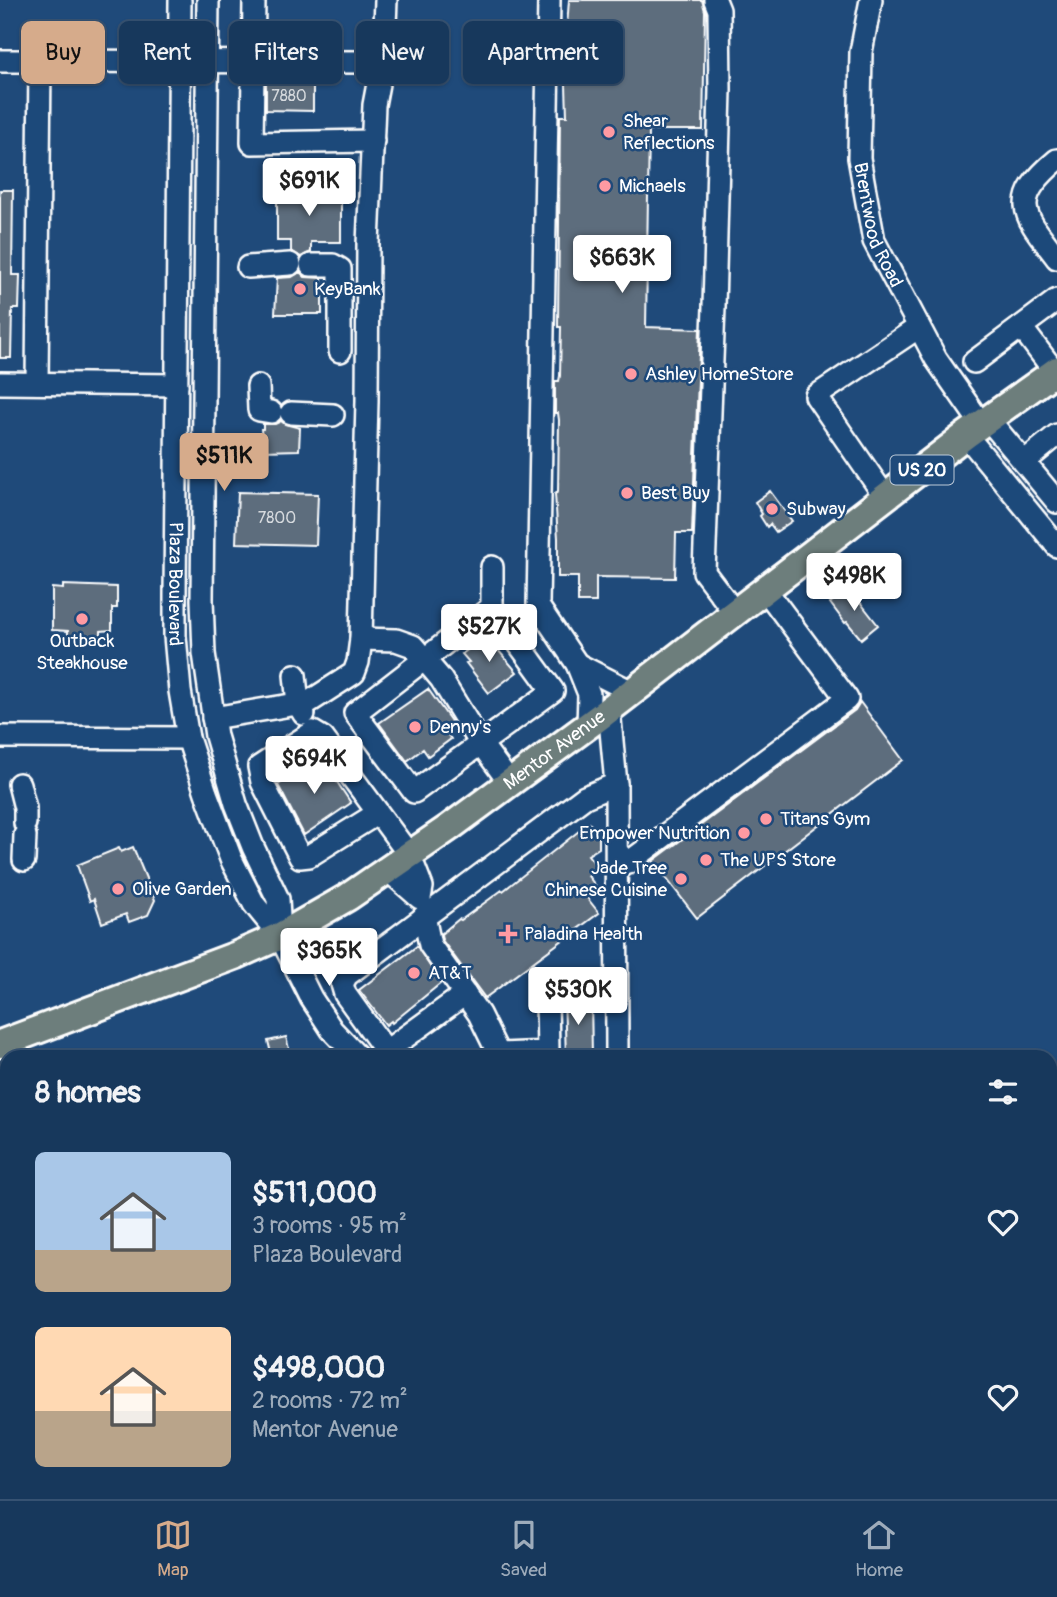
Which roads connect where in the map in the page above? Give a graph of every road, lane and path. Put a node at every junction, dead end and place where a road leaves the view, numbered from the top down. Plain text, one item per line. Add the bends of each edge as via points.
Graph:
1 (180, 0) edge
2 (208, 0) edge
3 (254, 0) edge
4 (386, 0) edge
5 (549, 0) edge
6 (715, 0) edge
7 (872, 0) edge
8 (180, 21) edge
9 (208, 21) edge
10 (253, 21) edge
11 (385, 21) edge
12 (0, 61) edge
13 (21, 62) edge
14 (40, 84) edge
15 (180, 84) edge
16 (207, 84) edge
17 (252, 84) edge
18 (378, 84) edge
19 (373, 141) junction
20 (1057, 160) edge
21 (1057, 258) edge
22 (248, 267) dead end
23 (1057, 300) edge
24 (919, 327) junction
25 (1021, 327) junction
26 (340, 351) dead end
27 (974, 362) dead end
28 (1056, 371) edge
29 (0, 383) edge
30 (37, 383) junction
31 (177, 385) junction
32 (258, 386) dead end
33 (332, 415) dead end
34 (979, 427) junction
35 (1057, 435) edge
36 (1024, 462) junction
37 (886, 498) junction
38 (1057, 502) edge
39 (1057, 546) edge
40 (492, 567) dead end
41 (765, 589) junction
42 (735, 613) junction
43 (496, 614) junction
44 (361, 639) junction
45 (425, 660) junction
46 (577, 664) junction
47 (295, 675) dead end
48 (632, 692) junction
49 (298, 704) junction
50 (609, 709) junction
51 (213, 718) junction
52 (588, 726) junction
53 (313, 732) junction
54 (0, 737) edge
55 (490, 737) junction
56 (188, 738) junction
57 (510, 783) junction
58 (616, 784) junction
59 (19, 785) dead end
60 (381, 818) junction
61 (617, 852) junction
62 (24, 860) dead end
63 (395, 866) junction
64 (424, 916) junction
65 (280, 936) junction
66 (347, 975) junction
67 (465, 994) junction
68 (547, 999) dead end
69 (0, 1044) edge
70 (351, 1050) edge
71 (385, 1050) edge
72 (386, 1050) edge
73 (387, 1050) edge
74 (497, 1050) edge
75 (548, 1050) edge
76 (617, 1050) edge

1 - 8 street, Plaza Boulevard
2 - 9 street, Plaza Boulevard
3 - 10 street
4 - 11 street
5 - 46 street via 538,606
6 - 42 street via 720,90 704,572
7 - 24 street, Brentwood Road via 862,52 859,158 874,241
12 - 13 street
14 - 30 street
15 - 31 street, Plaza Boulevard
16 - 51 street, Plaza Boulevard via 202,600
17 - 19 street via 252,142
18 - 19 street
19 - 44 street
20 - 21 street via 1031,186 1026,209 1028,220
22 - 26 street via 333,265 340,269
23 - 25 street
24 - 34 street, Brentwood Road
24 - 37 street via 816,396
25 - 27 street
25 - 28 street
28 - 34 main road, Mentor Avenue / US 20
29 - 30 street
30 - 31 street
31 - 56 street, Plaza Boulevard via 176,636
32 - 33 street via 259,410
34 - 36 street
34 - 37 main road, Mentor Avenue / US 20
34 - 39 street
35 - 36 street
36 - 38 street
37 - 41 main road, Mentor Avenue / US 20
40 - 43 street
41 - 42 main road, Mentor Avenue / US 20
41 - 61 street via 847,699 628,863
42 - 48 main road, Mentor Avenue / US 20
43 - 45 street
43 - 55 street via 553,691
44 - 45 street via 396,640 413,646
44 - 49 street via 354,673 309,702
45 - 55 street
45 - 55 street via 355,713 414,792
46 - 48 street
46 - 52 street via 589,694
47 - 49 street
48 - 50 main road, Mentor Avenue / US 20
49 - 51 street
49 - 53 street
50 - 52 main road, Mentor Avenue / US 20
50 - 58 street
51 - 65 street, Plaza Boulevard via 236,804 278,899
52 - 57 main road, Mentor Avenue / US 20
53 - 60 street via 323,738
53 - 60 street via 259,767 300,857
54 - 56 street
55 - 57 street
56 - 65 street, Plaza Boulevard via 231,859 254,904
57 - 63 main road, Mentor Avenue / US 20
58 - 61 street
58 - 64 street via 585,797
59 - 62 street
60 - 63 street
60 - 63 street
61 - 76 street
63 - 65 main road, Mentor Avenue / US 20
64 - 66 street
64 - 67 street via 430,945
65 - 69 main road, Mentor Avenue / US 20
65 - 70 street, Plaza Boulevard via 311,998
66 - 71 street via 342,984 345,994
66 - 72 street via 349,988 372,1016
67 - 73 street
67 - 74 street
68 - 75 street

